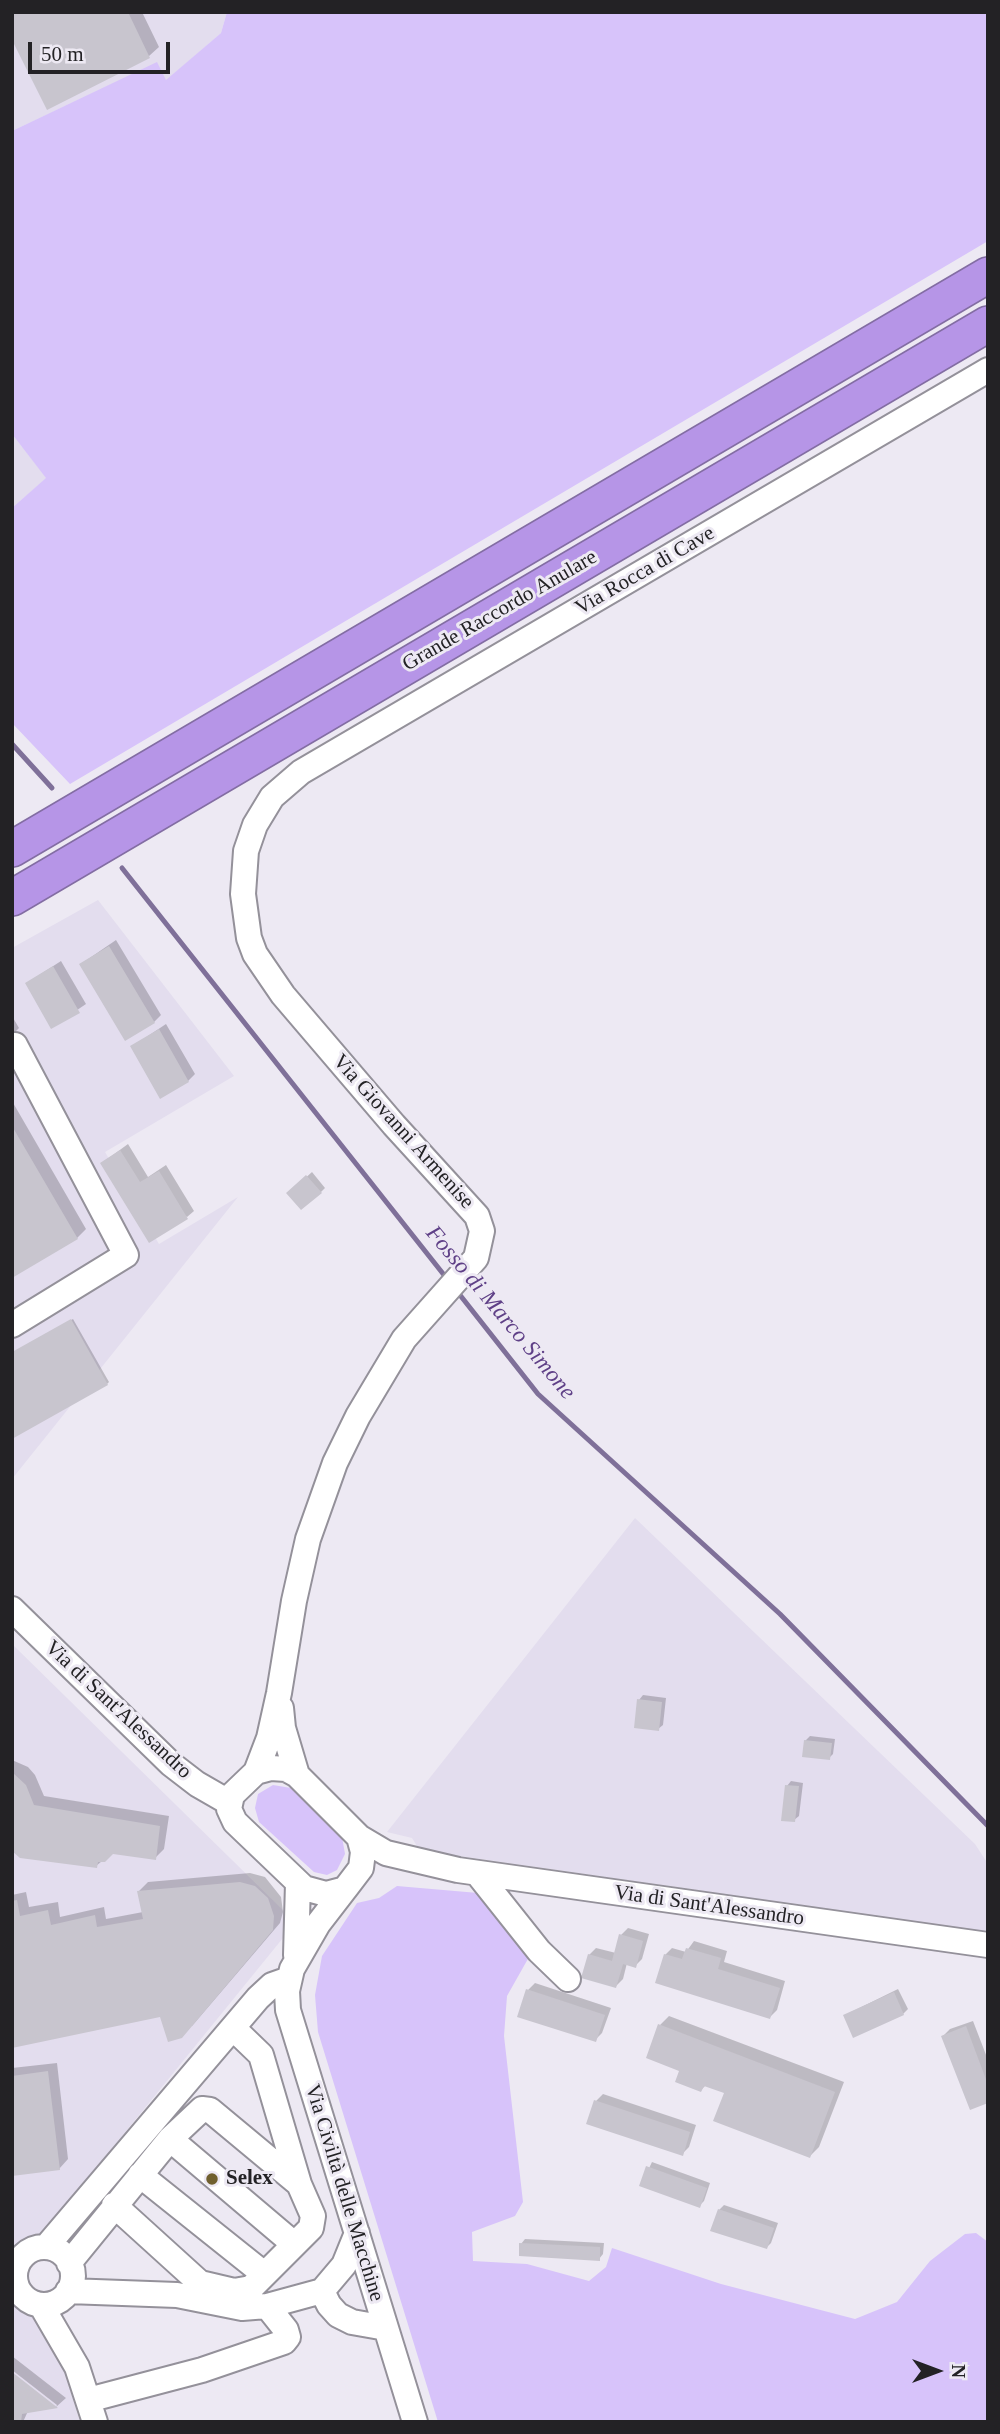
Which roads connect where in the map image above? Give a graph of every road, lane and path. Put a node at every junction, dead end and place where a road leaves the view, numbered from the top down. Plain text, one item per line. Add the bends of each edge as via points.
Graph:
1 (988, 275) edge
2 (988, 324) edge
3 (988, 370) edge
4 (301, 772) joint
5 (12, 849) edge
6 (12, 898) edge
7 (12, 1047) edge
8 (12, 1325) edge
9 (12, 1609) edge
10 (279, 1693) junction
11 (256, 1772) junction
12 (297, 1774) junction
13 (230, 1803) junction
14 (359, 1837) junction
15 (431, 1865) junction
16 (477, 1873) junction
17 (298, 1884) junction
18 (350, 1884) junction
19 (988, 1945) edge
20 (292, 1970) junction
21 (568, 1979) dead end
22 (233, 2028) junction
23 (170, 2139) junction
24 (140, 2175) junction
25 (299, 2184) junction
26 (114, 2205) junction
27 (357, 2233) junction
28 (295, 2244) junction
29 (46, 2247) junction
30 (69, 2263) junction
31 (264, 2274) junction
32 (13, 2275) edge
33 (68, 2291) junction
34 (322, 2291) junction
35 (200, 2292) junction
36 (41, 2305) junction
37 (267, 2306) junction
38 (386, 2328) junction
39 (91, 2411) edge
40 (415, 2422) edge

1 - 5 highway, Grande Raccordo Anulare
2 - 6 highway, Grande Raccordo Anulare
3 - 4 street, Via Rocca di Cave
4 - 10 street, Via Giovanni Armenise via 272,797 249,838 243,878 249,938 262,967 283,995 477,1216 482,1243 468,1267 413,1327 390,1361 335,1463 308,1539
7 - 8 street via 15,1045 126,1255
9 - 13 street, Via di Sant'Alessandro via 171,1764
10 - 11 street, Via Giovanni Armenise
10 - 12 street, Via Giovanni Armenise via 283,1728
11 - 12 street via 279,1768
11 - 13 street via 239,1786
12 - 14 street, Via di Sant'Alessandro
13 - 17 street via 235,1822
14 - 15 street, Via di Sant'Alessandro via 386,1853
14 - 18 street via 362,1860
15 - 16 street, Via di Sant'Alessandro
15 - 18 street, Via di Sant'Alessandro via 400,1868
16 - 19 street, Via di Sant'Alessandro
16 - 21 street via 539,1951
17 - 18 street, Via di Sant'Alessandro via 321,1894
17 - 20 street, Via Civiltà delle Macchine
18 - 20 street via 318,1924
20 - 22 street
20 - 27 street, Via Civiltà delle Macchine via 287,2001 293,2032
22 - 25 street via 261,2055
22 - 29 street
23 - 24 street
23 - 25 street via 202,2109 210,2110
23 - 28 street
24 - 26 street
24 - 31 street
25 - 28 street via 314,2222
26 - 30 street
26 - 35 street
27 - 34 street via 344,2265
27 - 38 street, Via Civiltà delle Macchine
28 - 31 street
29 - 30 street
29 - 32 street via 21,2258
30 - 33 street
31 - 35 street via 244,2291
32 - 36 street via 25,2298
33 - 35 street
33 - 36 street via 57,2302
34 - 37 street
34 - 38 street via 338,2315
35 - 37 street via 242,2308
36 - 39 street via 77,2367
37 - 39 street via 286,2330 284,2342
38 - 40 street, Via Civiltà delle Macchine

